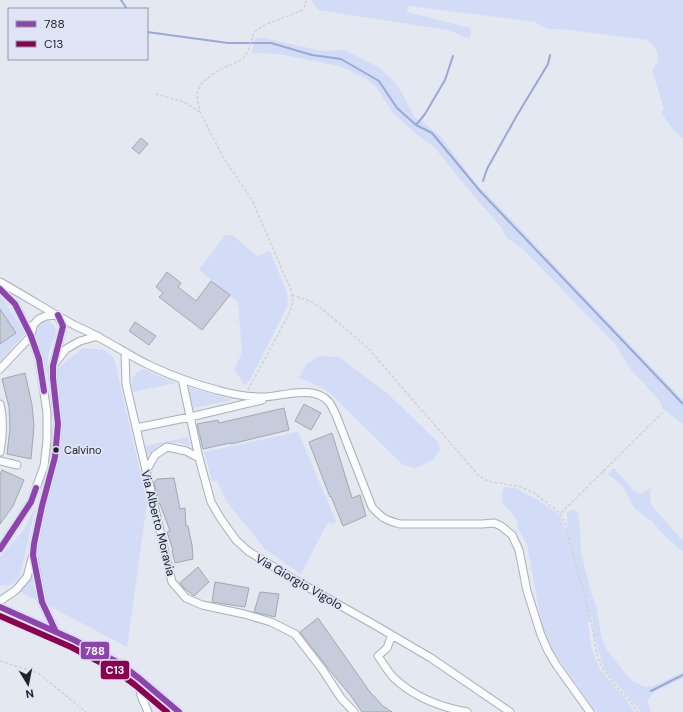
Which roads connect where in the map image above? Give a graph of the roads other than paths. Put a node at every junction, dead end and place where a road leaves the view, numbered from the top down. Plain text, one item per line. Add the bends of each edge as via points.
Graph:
1 (0, 282) edge
2 (0, 289) edge
3 (58, 315) junction
4 (31, 336) junction
5 (98, 336) junction
6 (125, 352) junction
7 (53, 366) junction
8 (0, 369) edge
9 (182, 379) junction
10 (276, 397) junction
11 (0, 404) edge
12 (190, 417) junction
13 (136, 428) junction
14 (1, 434) edge
15 (0, 452) edge
16 (199, 458) junction
17 (0, 461) edge
18 (17, 465) dead end
19 (146, 471) junction
20 (11, 533) junction
21 (0, 543) edge
22 (0, 549) edge
23 (33, 555) junction
24 (0, 601) edge
25 (0, 607) edge
26 (56, 632) junction
27 (392, 635) junction
28 (140, 679) junction
29 (148, 712) edge
30 (179, 712) edge
31 (354, 712) edge
32 (467, 712) edge
33 (510, 712) edge
34 (590, 712) edge

1 - 3 street
2 - 4 street via 15,304
3 - 4 street via 39,318
3 - 5 street
3 - 7 street via 63,326
4 - 8 street
4 - 20 street via 43,380 47,441 44,466 31,502
5 - 6 street
5 - 7 street via 80,341 66,349
6 - 9 street
6 - 13 street, Via Alberto Moravia via 126,384
7 - 23 street via 52,378 58,424 55,457
9 - 10 street via 218,391 245,396
9 - 12 street, Via Giorgio Vigolo
10 - 12 street
10 - 34 street via 311,393 329,402 372,507 382,518 400,524 494,523 512,534 519,550 527,591 548,651
11 - 14 street via 3,424
12 - 13 street
12 - 16 street, Via Giorgio Vigolo
13 - 19 street, Via Alberto Moravia
14 - 15 street
16 - 19 street via 186,451 167,447 155,455
16 - 27 street, Via Giorgio Vigolo via 211,502 236,540 248,552
17 - 18 street
19 - 31 street, Via Alberto Moravia via 172,582 186,598 202,605 271,622 295,634
20 - 21 street
20 - 22 street
23 - 24 street via 27,577 16,590
23 - 26 street via 42,602
25 - 26 street
26 - 28 street via 103,654
27 - 32 street via 387,648 378,656 393,677 419,696 442,706
27 - 33 street, Via Giorgio Vigolo via 431,658
28 - 29 street via 139,692
28 - 30 street

